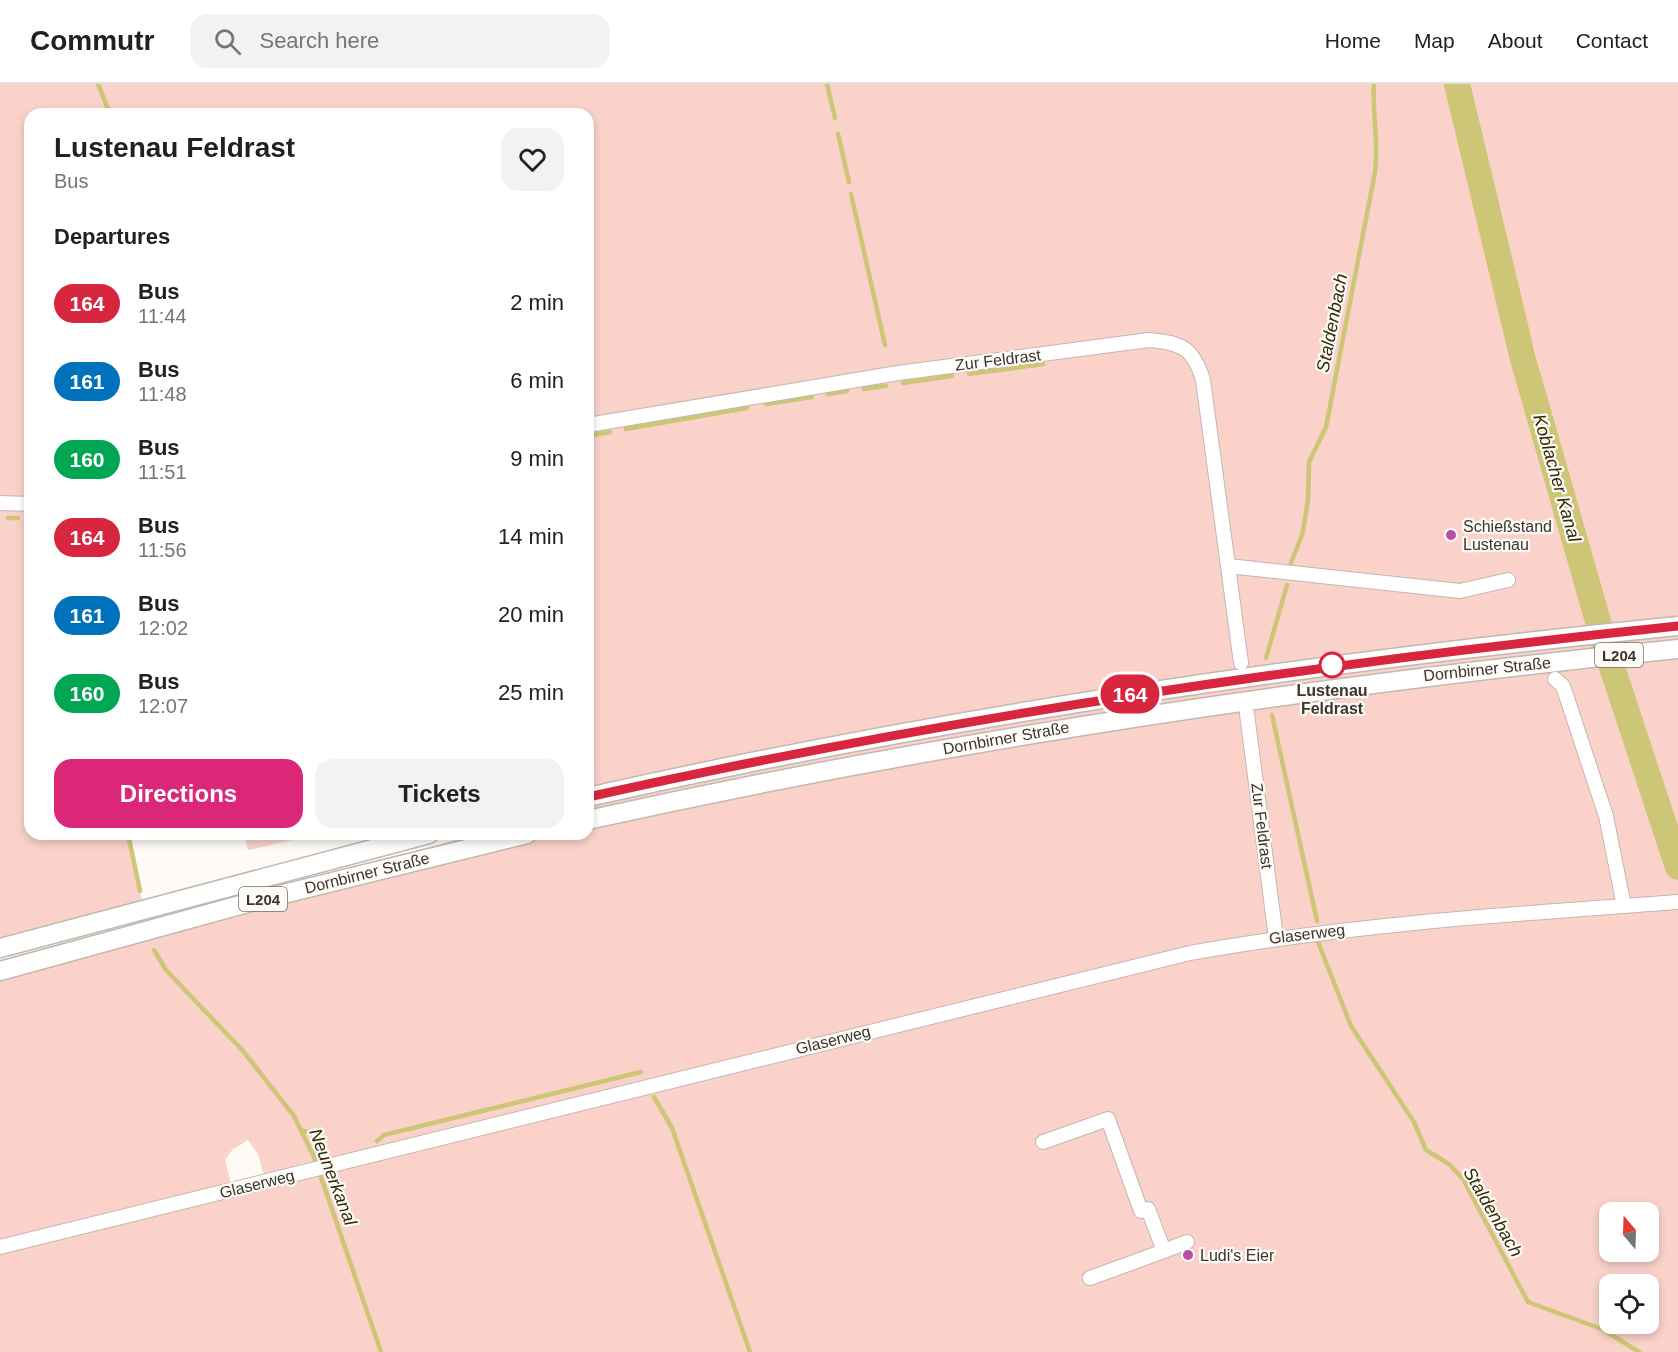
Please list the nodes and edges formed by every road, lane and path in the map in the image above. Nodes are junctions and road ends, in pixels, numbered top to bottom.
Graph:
1 (594, 423) edge
2 (0, 503) edge
3 (24, 504) edge
4 (1228, 566) junction
5 (1508, 580) dead end
6 (1678, 626) edge
7 (1672, 650) edge
8 (1241, 663) dead end
9 (1555, 679) dead end
10 (1247, 714) dead end
11 (594, 796) edge
12 (594, 819) edge
13 (406, 840) edge
14 (503, 840) edge
15 (1678, 902) edge
16 (1624, 906) junction
17 (1276, 938) junction
18 (0, 948) edge
19 (0, 971) edge
20 (1043, 1142) dead end
21 (1187, 1242) dead end
22 (0, 1247) edge
23 (1164, 1251) junction
24 (1090, 1278) dead end

1 - 4 street, Zur Feldrast
2 - 3 street
4 - 5 street
4 - 8 street, Zur Feldrast
6 - 11 main road, Dornbirner Straße / L204
7 - 12 main road, Dornbirner Straße / L204
9 - 16 street
10 - 17 street, Zur Feldrast
13 - 18 main road, Dornbirner Straße / L204
14 - 19 main road, Dornbirner Straße / L204
15 - 16 street, Glaserweg
16 - 17 street, Glaserweg
17 - 22 street, Glaserweg
20 - 23 street
21 - 23 street
23 - 24 street

